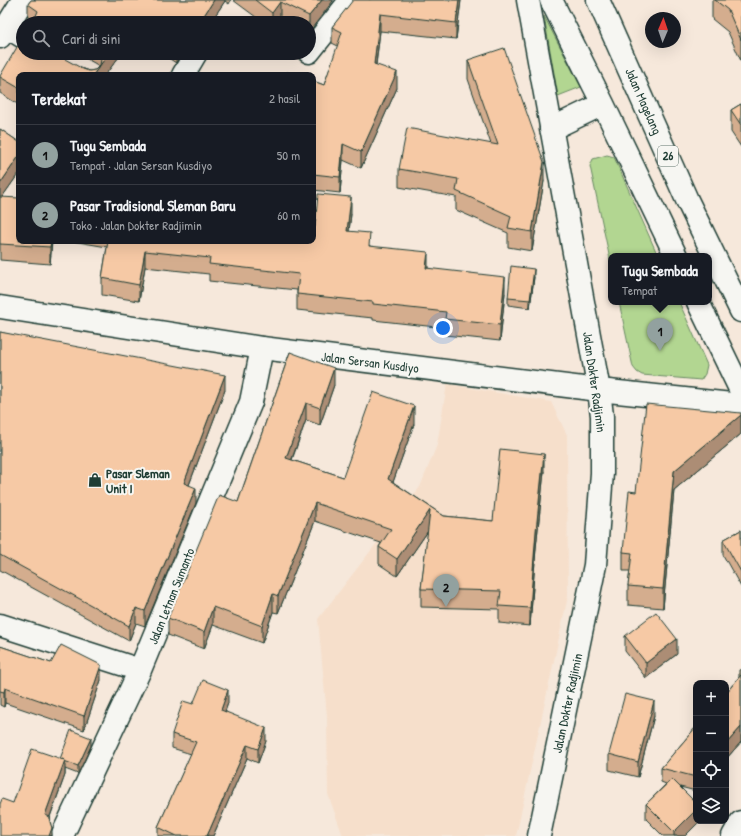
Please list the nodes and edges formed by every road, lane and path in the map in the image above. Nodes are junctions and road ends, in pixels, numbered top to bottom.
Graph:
1 (23, 0) edge
2 (358, 0) edge
3 (528, 0) edge
4 (551, 0) edge
5 (598, 0) edge
6 (17, 16) edge
7 (16, 18) edge
8 (10, 34) edge
9 (316, 43) edge
10 (192, 60) edge
11 (185, 72) edge
12 (603, 104) junction
13 (552, 129) junction
14 (675, 253) edge
15 (699, 305) edge
16 (0, 307) edge
17 (741, 311) edge
18 (262, 348) junction
19 (599, 390) junction
20 (741, 391) edge
21 (741, 405) edge
22 (0, 625) edge
23 (140, 670) junction
24 (741, 822) edge
25 (62, 836) edge
26 (539, 836) edge
27 (733, 836) edge

1 - 6 main road
2 - 9 main road
3 - 13 main road, Jalan Dokter Radjimin
4 - 12 main road
5 - 17 main road, Jalan Magelang / 26
7 - 8 main road
10 - 11 main road
12 - 13 main road
12 - 14 main road
13 - 19 main road, Jalan Dokter Radjimin
15 - 20 main road
16 - 18 main road, Jalan Sersan Kusdiyo
18 - 19 main road, Jalan Sersan Kusdiyo
18 - 23 main road, Jalan Letnan Sumanto
19 - 21 main road, Jalan Sersan Kusdiyo
19 - 26 main road, Jalan Dokter Radjimin
22 - 23 main road
23 - 25 main road, Jalan Letnan Sumanto
24 - 27 main road

